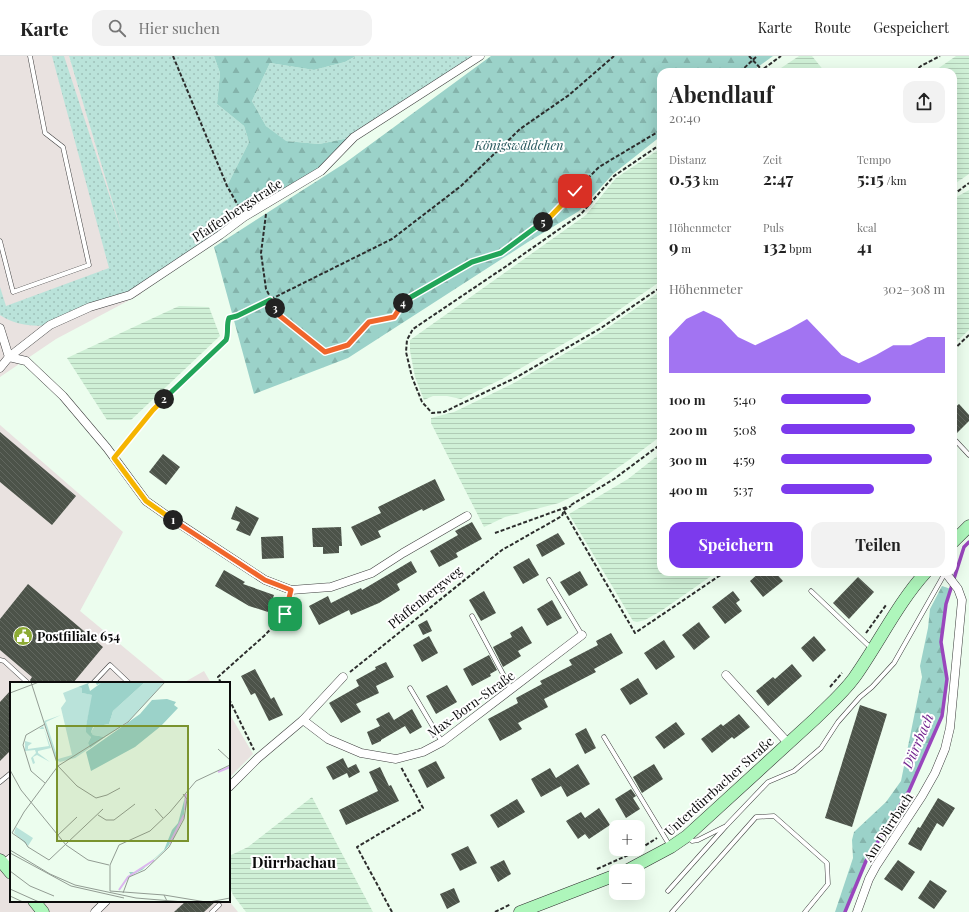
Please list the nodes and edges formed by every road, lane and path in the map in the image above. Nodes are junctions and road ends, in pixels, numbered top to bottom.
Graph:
1 (30, 56) edge
2 (173, 56) edge
3 (480, 56) edge
4 (614, 56) edge
5 (749, 56) edge
6 (757, 56) edge
7 (781, 56) edge
8 (940, 56) edge
9 (753, 60) junction
10 (744, 68) edge
11 (759, 68) edge
12 (765, 68) edge
13 (919, 68) edge
14 (657, 132) edge
15 (657, 147) edge
16 (969, 183) edge
17 (957, 192) edge
18 (268, 203) junction
19 (244, 217) junction
20 (0, 241) edge
21 (657, 290) edge
22 (270, 300) junction
23 (0, 328) edge
24 (969, 335) edge
25 (957, 346) edge
26 (9, 357) junction
27 (0, 368) edge
28 (957, 442) edge
29 (657, 447) edge
30 (969, 455) edge
31 (114, 458) junction
32 (571, 506) junction
33 (564, 510) junction
34 (467, 516) dead end
35 (969, 526) edge
36 (495, 533) dead end
37 (957, 538) edge
38 (719, 576) edge
39 (923, 576) edge
40 (943, 576) edge
41 (949, 576) edge
42 (550, 580) dead end
43 (291, 590) junction
44 (811, 591) dead end
45 (887, 603) dead end
46 (472, 616) dead end
47 (582, 635) joint
48 (862, 640) junction
49 (872, 650) junction
50 (0, 660) edge
51 (842, 673) dead end
52 (726, 674) dead end
53 (343, 676) joint
54 (27, 682) edge
55 (94, 682) edge
56 (128, 682) edge
57 (221, 682) edge
58 (410, 688) dead end
59 (511, 689) junction
60 (827, 690) dead end
61 (230, 701) edge
62 (302, 720) junction
63 (604, 736) dead end
64 (442, 742) junction
65 (788, 743) junction
66 (258, 758) junction
67 (396, 758) junction
68 (10, 774) edge
69 (730, 780) dead end
70 (0, 782) edge
71 (230, 786) edge
72 (726, 826) junction
73 (664, 833) junction
74 (687, 836) junction
75 (671, 847) junction
76 (639, 864) edge
77 (591, 872) dead end
78 (609, 877) edge
79 (668, 891) dead end
80 (35, 902) edge
81 (105, 902) edge
82 (219, 905) dead end
83 (518, 907) edge
84 (43, 912) edge
85 (95, 912) edge
86 (212, 912) edge
87 (392, 912) edge
88 (495, 912) edge
89 (672, 912) edge
90 (805, 912) edge
91 (857, 912) edge

1 - 20 lane
2 - 19 path
3 - 18 street, Pfaffenbergstraße
4 - 22 path
5 - 9 path
6 - 9 path
7 - 12 path
8 - 13 path
9 - 10 path
9 - 11 path
14 - 22 path
15 - 21 path
16 - 17 path
18 - 19 street, Pfaffenbergstraße
18 - 22 path
19 - 26 street, Pfaffenbergstraße
22 - 31 path
23 - 26 street
24 - 25 path
26 - 27 street, Pfaffenbergstraße
26 - 31 street
28 - 30 lane
29 - 32 path
31 - 43 street
32 - 33 path, Pfaffenbergweg
32 - 36 path
33 - 38 path
33 - 53 path, Pfaffenbergweg
34 - 43 street
35 - 37 street
39 - 49 street, Unterdürrbacher Straße
40 - 72 lane
41 - 91 street, Am Dürrbach
42 - 47 lane
43 - 57 path
44 - 48 lane
45 - 48 path
46 - 59 lane
47 - 59 street, Max-Born-Straße
48 - 49 lane
49 - 65 street, Unterdürrbacher Straße
50 - 54 lane
51 - 60 path
52 - 65 street, Unterdürrbacher Straße
53 - 62 street
55 - 56 lane
58 - 64 lane
59 - 64 street, Max-Born-Straße
61 - 66 path
62 - 66 street
62 - 67 street, Max-Born-Straße
63 - 73 lane
64 - 67 street, Max-Born-Straße
65 - 74 street, Unterdürrbacher Straße
66 - 71 street
67 - 87 path
68 - 70 lane
69 - 73 path
72 - 74 lane
72 - 79 lane
73 - 75 lane
73 - 77 path
74 - 75 street, Unterdürrbacher Straße
75 - 76 street, Unterdürrbacher Straße
78 - 83 street
80 - 84 street
81 - 85 street
82 - 86 lane
83 - 88 path
89 - 90 lane

